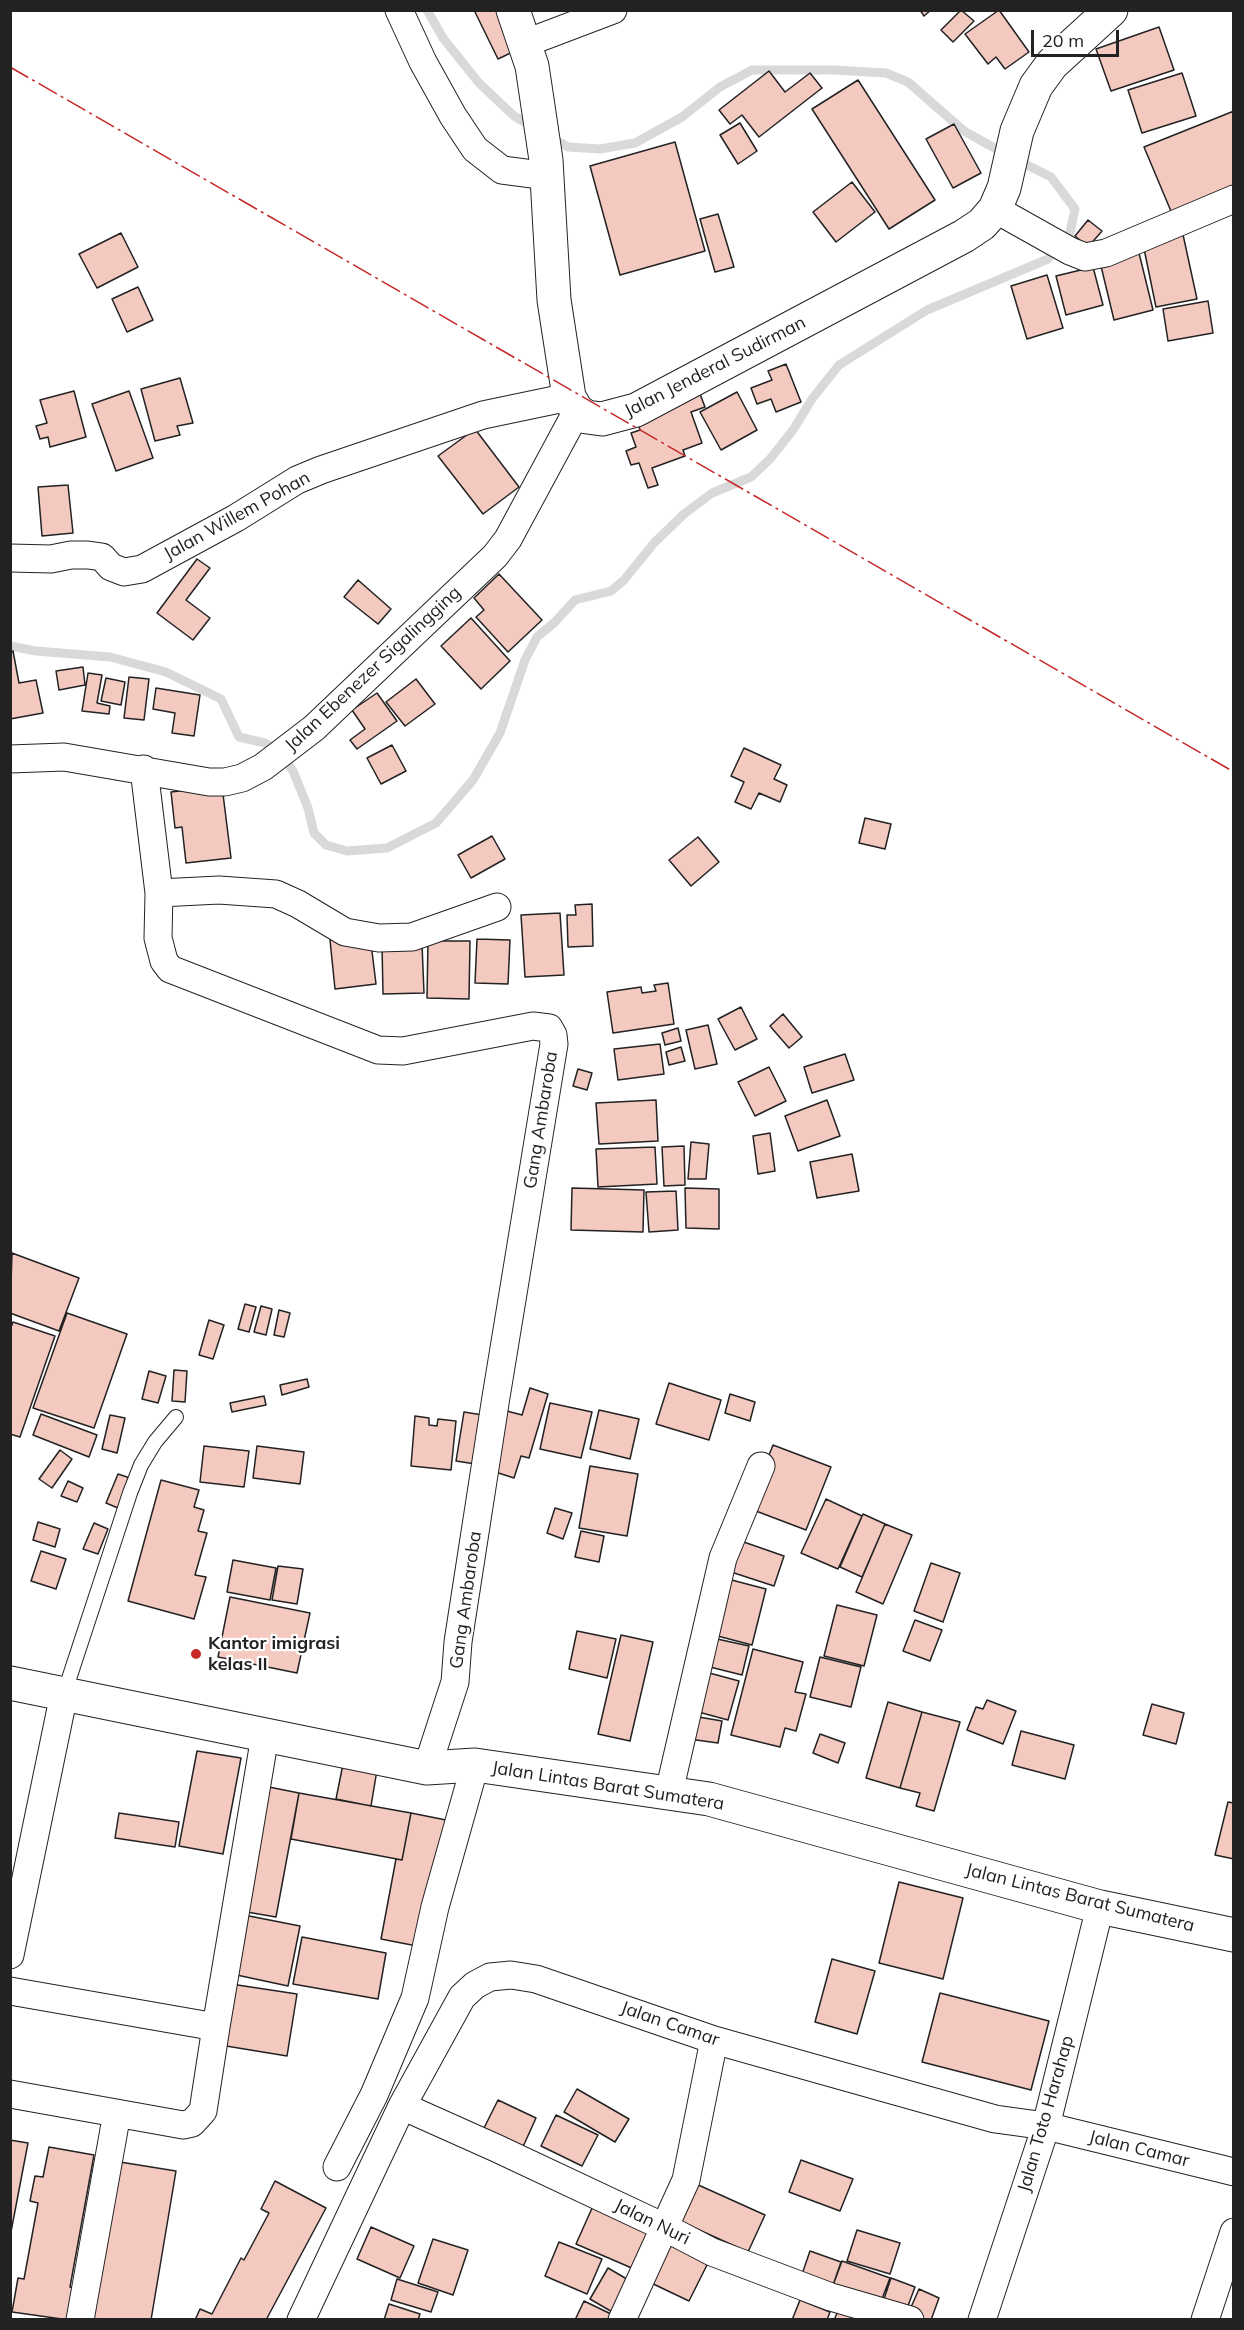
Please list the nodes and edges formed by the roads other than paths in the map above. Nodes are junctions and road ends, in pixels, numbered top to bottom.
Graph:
1 (399, 10) edge
2 (513, 10) edge
3 (613, 10) edge
4 (1111, 10) edge
5 (529, 54) junction
6 (547, 168) junction
7 (999, 198) junction
8 (1233, 199) edge
9 (573, 404) junction
10 (10, 558) edge
11 (10, 759) edge
12 (144, 769) junction
13 (159, 893) junction
14 (497, 907) dead end
15 (176, 1417) dead end
16 (761, 1466) dead end
17 (10, 1683) edge
18 (64, 1694) junction
19 (265, 1736) junction
20 (475, 1765) junction
21 (427, 1768) junction
22 (669, 1792) junction
23 (1100, 1907) junction
24 (1233, 1935) edge
25 (10, 1955) edge
26 (10, 1990) edge
27 (216, 2027) junction
28 (714, 2040) junction
29 (10, 2094) edge
30 (402, 2106) junction
31 (117, 2113) junction
32 (1046, 2126) junction
33 (337, 2167) dead end
34 (1233, 2172) edge
35 (664, 2227) junction
36 (1233, 2232) edge
37 (80, 2319) edge
38 (301, 2319) edge
39 (622, 2319) edge
40 (910, 2319) edge
41 (982, 2319) edge
42 (1205, 2319) edge

1 - 6 street
2 - 5 main road
3 - 5 street
4 - 7 main road
5 - 6 main road
6 - 9 main road
7 - 8 street
7 - 9 main road, Jalan Jenderal Sudirman
9 - 10 street, Jalan Willem Pohan
9 - 12 street, Jalan Ebenezer Sigalingging
11 - 12 street, Jalan Ebenezer Sigalingging
12 - 13 street, Gang Ambaroba
13 - 14 street
13 - 21 street, Gang Ambaroba
15 - 18 lane
16 - 22 street
17 - 18 main road, Jalan Lintas Barat Sumatera
18 - 19 main road, Jalan Lintas Barat Sumatera
18 - 25 street
19 - 21 main road, Jalan Lintas Barat Sumatera
19 - 27 street
20 - 21 main road, Jalan Lintas Barat Sumatera
20 - 22 main road, Jalan Lintas Barat Sumatera
20 - 33 street
22 - 23 main road, Jalan Lintas Barat Sumatera
23 - 24 main road, Jalan Lintas Barat Sumatera
23 - 32 street, Jalan Toto Harahap
26 - 27 street
27 - 31 street
28 - 30 street, Jalan Camar
28 - 32 street, Jalan Camar
28 - 35 street
29 - 31 street
30 - 35 street, Jalan Nuri
30 - 38 street, Jalan Camar
31 - 37 street
32 - 34 street, Jalan Camar
32 - 41 street, Jalan Toto Harahap
35 - 39 street
35 - 40 street, Jalan Nuri
36 - 42 street

